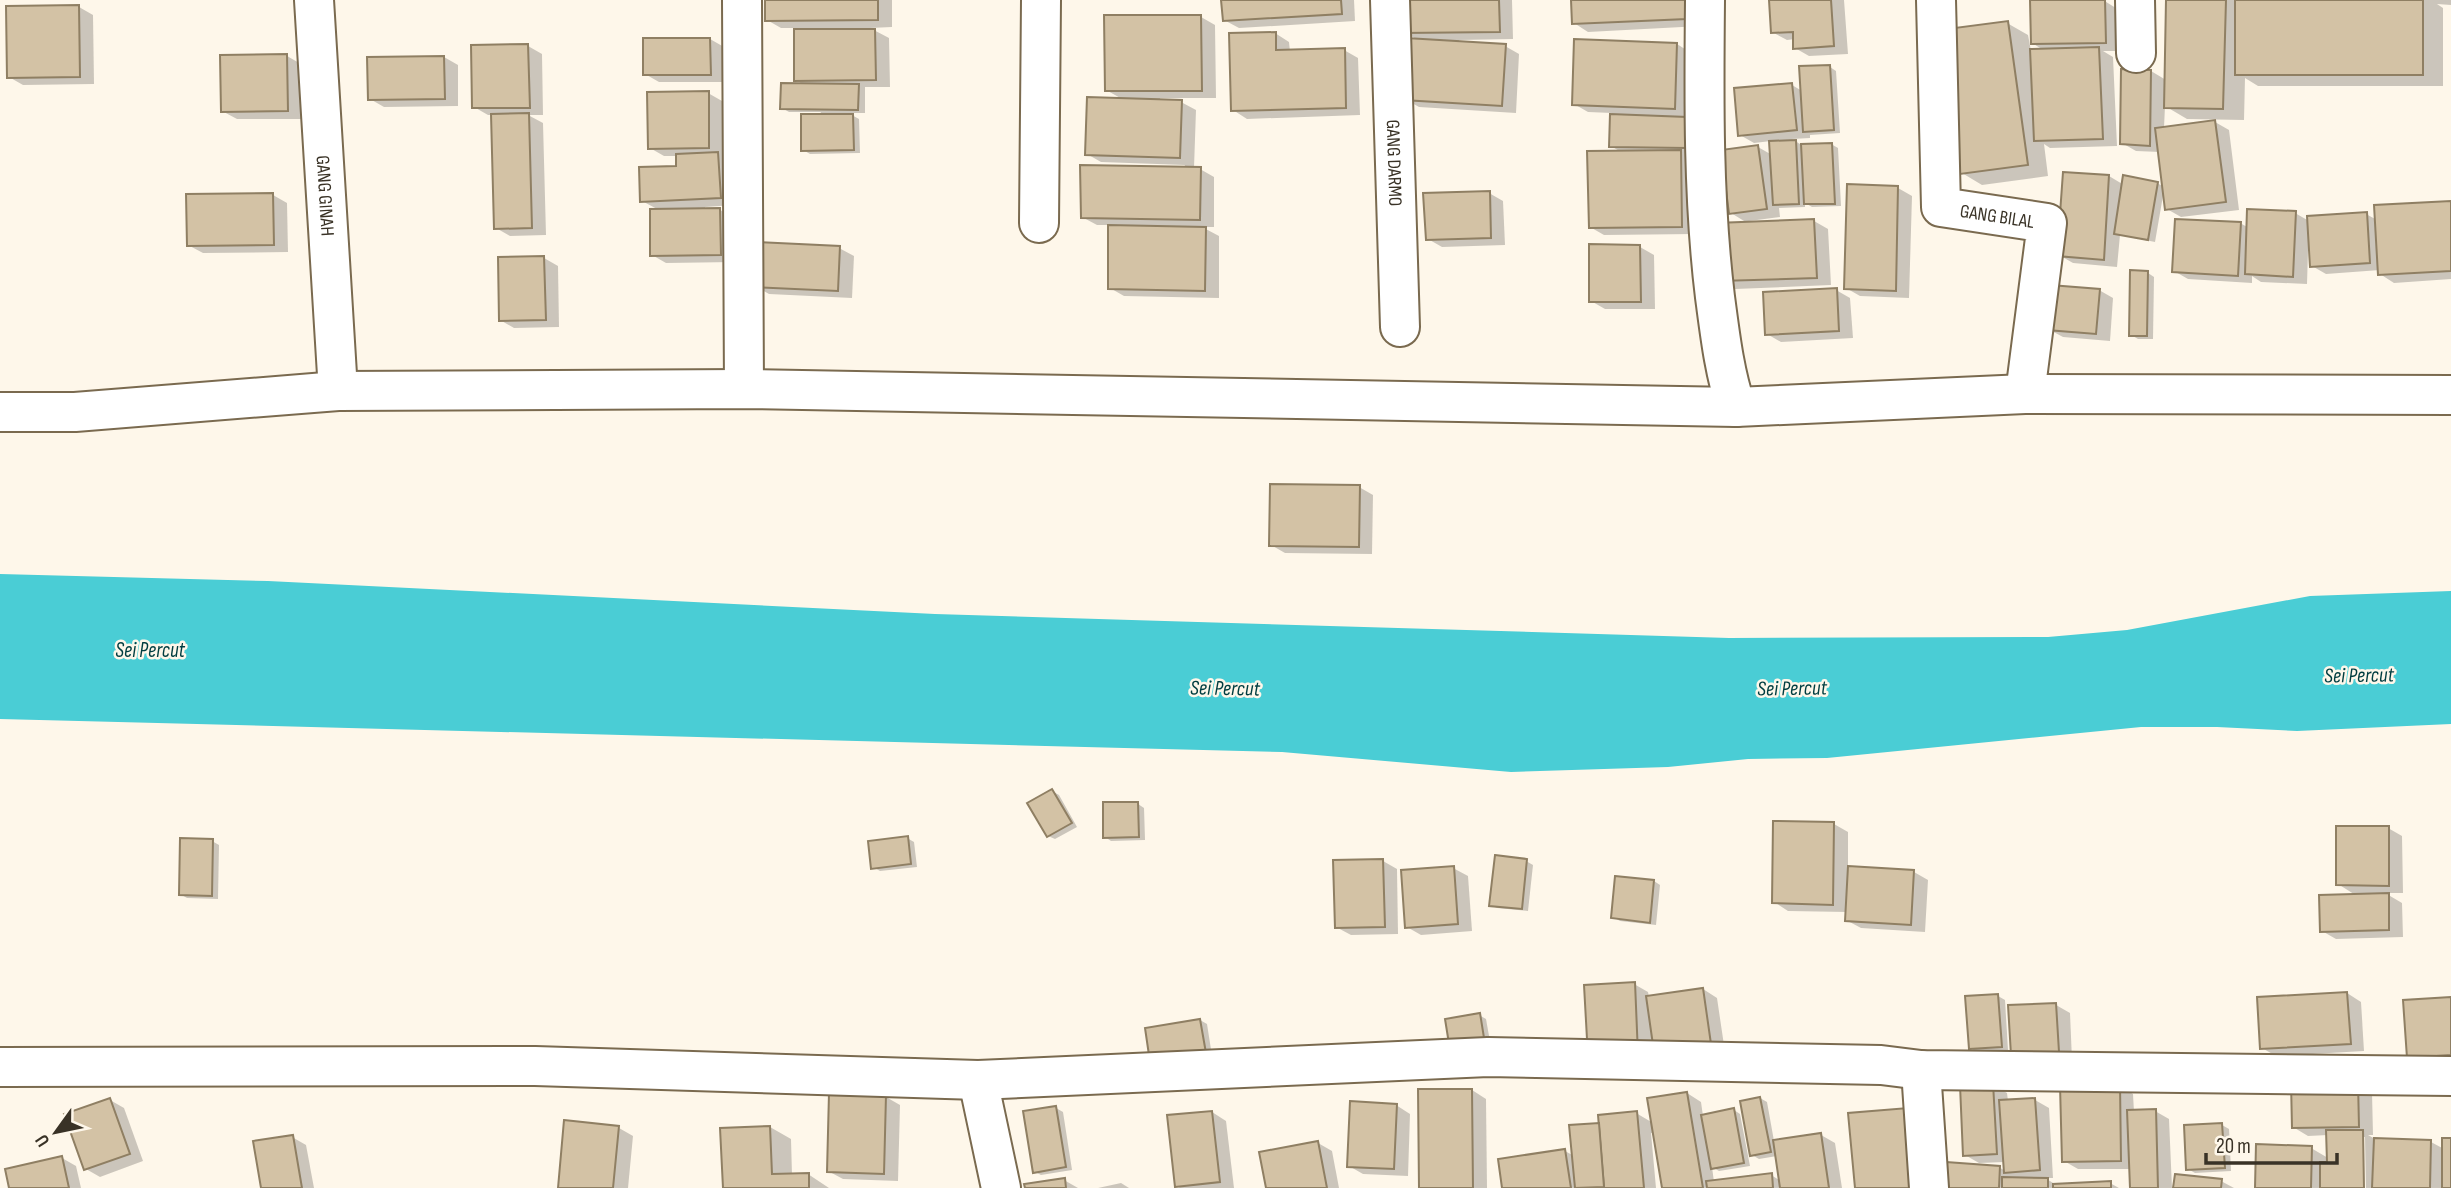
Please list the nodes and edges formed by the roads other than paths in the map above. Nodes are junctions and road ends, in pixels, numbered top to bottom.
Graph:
1 (314, 0) edge
2 (742, 0) edge
3 (1041, 0) edge
4 (1390, 0) edge
5 (1705, 0) edge
6 (1936, 0) edge
7 (2135, 0) edge
8 (2136, 53) dead end
9 (1039, 223) dead end
10 (1400, 327) dead end
11 (744, 389) junction
12 (338, 391) junction
13 (2025, 394) junction
14 (2451, 395) edge
15 (1736, 407) junction
16 (0, 412) edge
17 (0, 1067) edge
18 (1921, 1070) junction
19 (2451, 1076) edge
20 (978, 1080) junction
21 (1002, 1188) edge
22 (1929, 1188) edge

1 - 12 street, GANG GINAH
2 - 11 street
3 - 9 street
4 - 10 street, GANG DARMO
5 - 15 street
6 - 13 street, GANG BILAL
7 - 8 street
11 - 12 street
11 - 15 street
12 - 16 street
13 - 14 street
13 - 15 street
17 - 20 street
18 - 19 street
18 - 20 street
18 - 22 street
20 - 21 street

